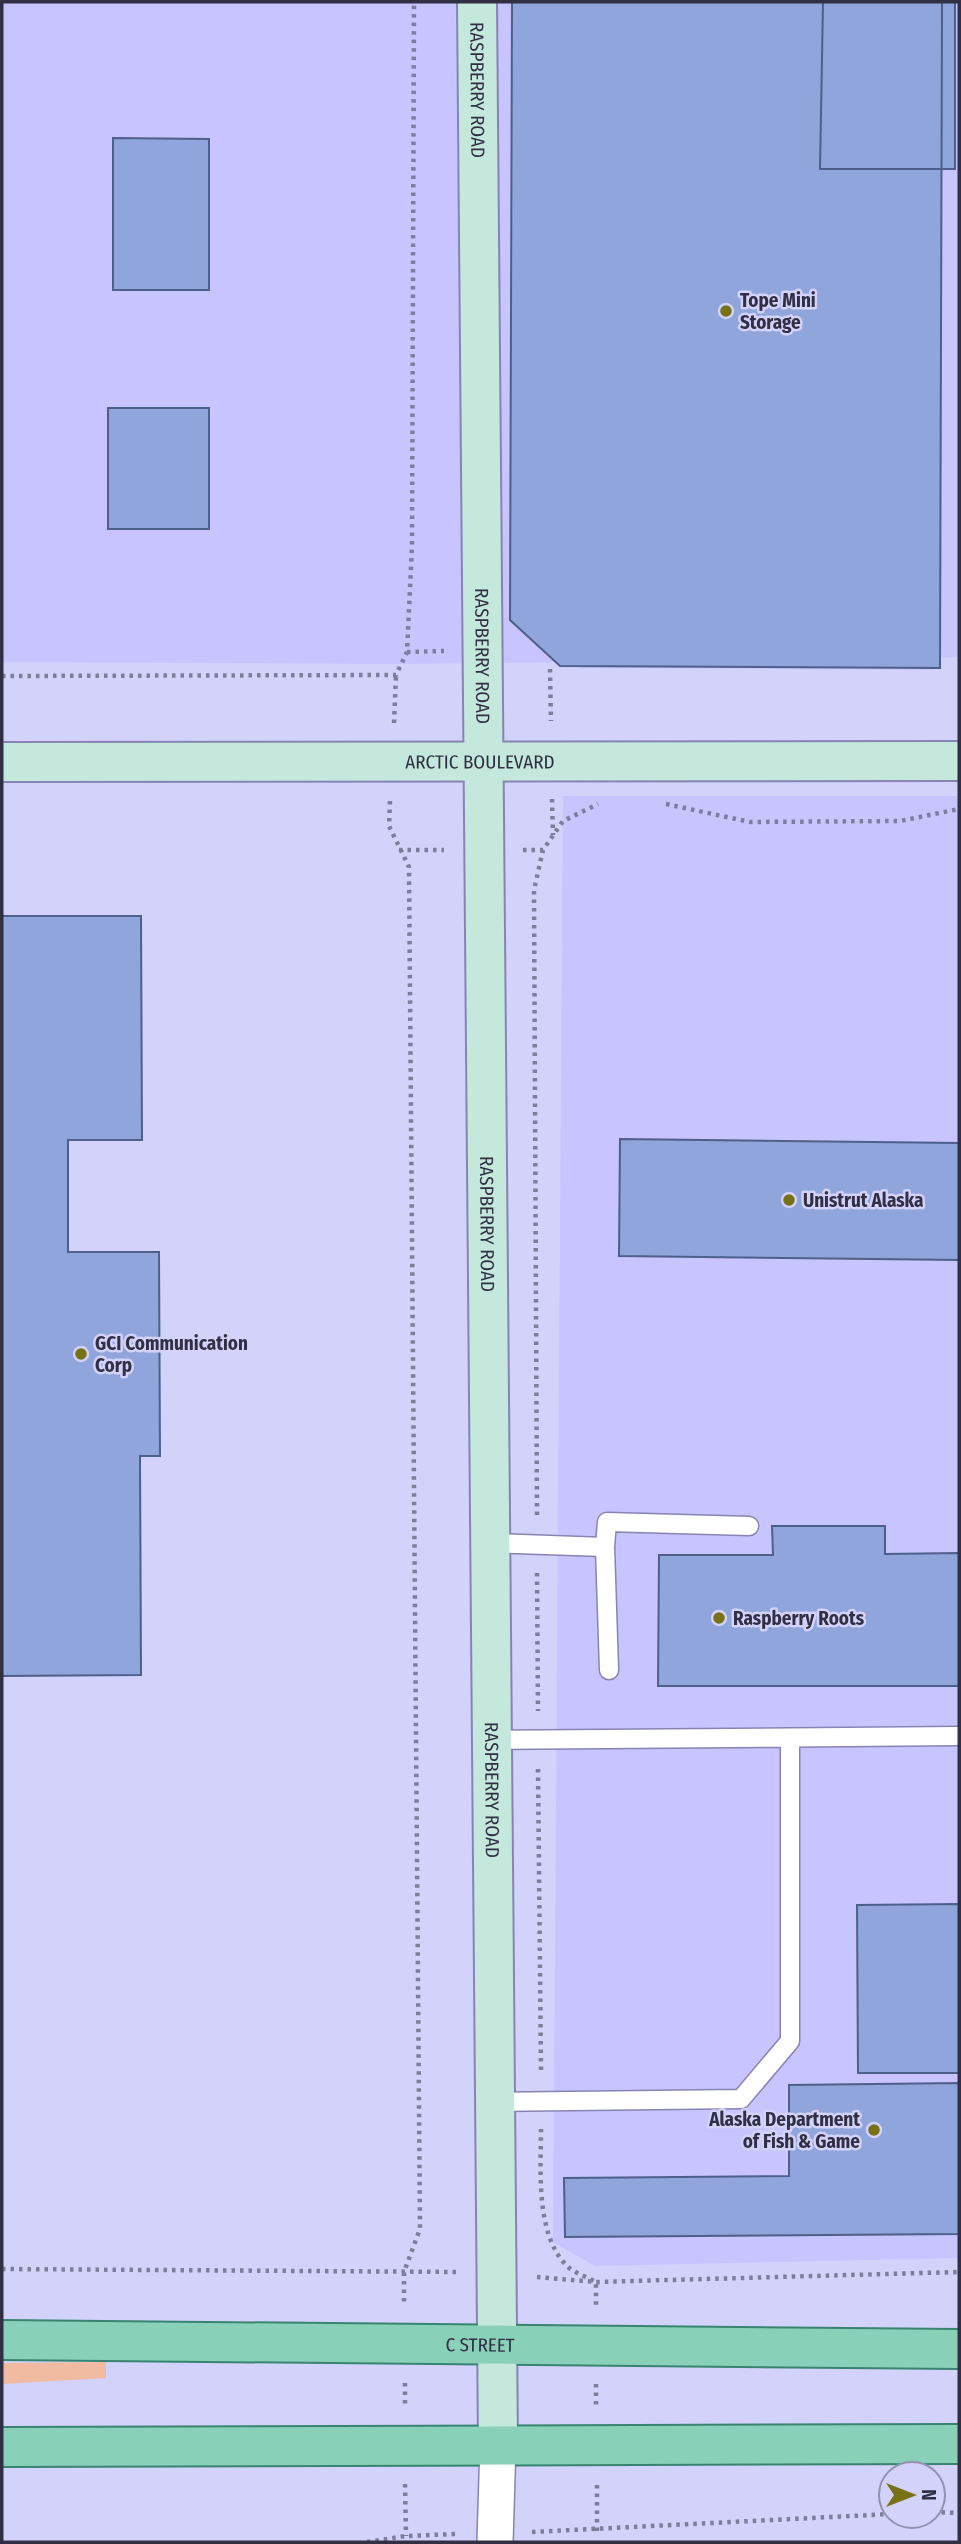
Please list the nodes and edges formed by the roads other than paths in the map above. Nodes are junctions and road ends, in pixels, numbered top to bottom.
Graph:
1 (477, 2) edge
2 (483, 761) junction
3 (959, 761) edge
4 (2, 762) edge
5 (749, 1526) dead end
6 (490, 1543) junction
7 (605, 1547) junction
8 (608, 1670) dead end
9 (959, 1736) edge
10 (790, 1738) junction
11 (491, 1740) junction
12 (496, 2102) junction
13 (2, 2340) edge
14 (496, 2345) junction
15 (959, 2350) edge
16 (498, 2444) junction
17 (959, 2444) edge
18 (2, 2447) edge
19 (495, 2538) edge

1 - 2 main road, RASPBERRY ROAD
2 - 3 main road, ARCTIC BOULEVARD
2 - 4 main road, ARCTIC BOULEVARD
2 - 6 main road, RASPBERRY ROAD
5 - 7 lane
6 - 7 lane
6 - 11 main road, RASPBERRY ROAD
7 - 8 lane
9 - 10 lane
10 - 11 lane
10 - 12 lane
11 - 12 main road, RASPBERRY ROAD
12 - 14 main road, RASPBERRY ROAD
13 - 14 main road, C STREET
14 - 15 main road, C STREET
14 - 16 main road, RASPBERRY ROAD
16 - 17 main road
16 - 18 main road
16 - 19 street

